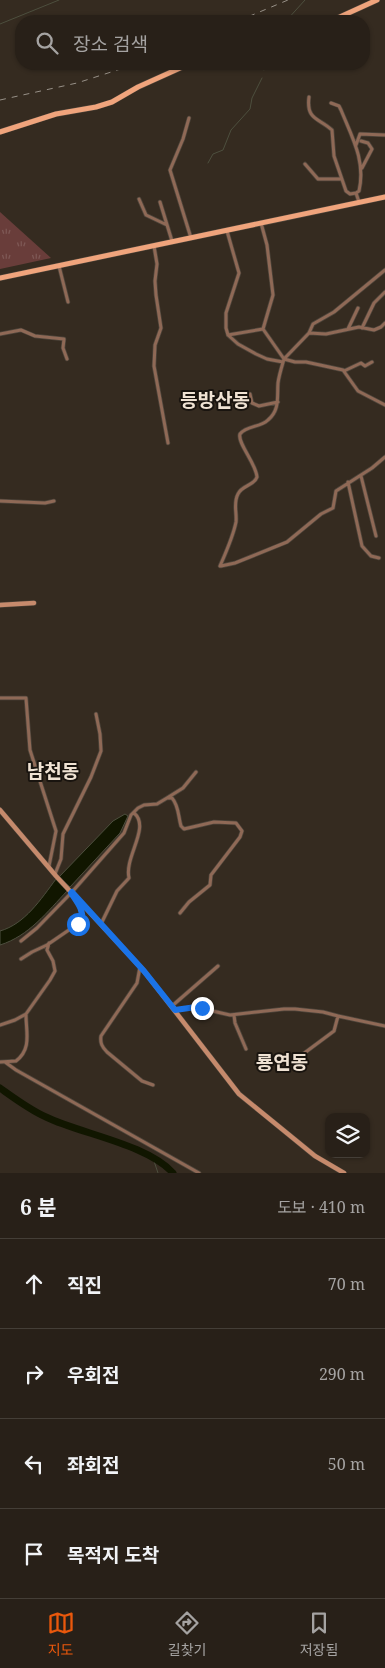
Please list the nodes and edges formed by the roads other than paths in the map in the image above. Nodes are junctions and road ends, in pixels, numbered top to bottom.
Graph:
1 (377, 0) edge
2 (345, 15) edge
3 (176, 70) edge
4 (309, 97) dead end
5 (331, 103) dead end
6 (189, 118) dead end
7 (0, 132) edge
8 (385, 135) edge
9 (361, 141) dead end
10 (356, 145) junction
11 (305, 164) dead end
12 (361, 169) junction
13 (342, 179) junction
14 (356, 193) junction
15 (385, 197) edge
16 (140, 199) dead end
17 (160, 202) dead end
18 (359, 203) junction
19 (261, 223) junction
20 (167, 225) junction
21 (227, 231) junction
22 (191, 238) junction
23 (172, 242) junction
24 (154, 246) junction
25 (59, 266) junction
26 (385, 270) edge
27 (0, 278) edge
28 (385, 292) edge
29 (68, 302) dead end
30 (358, 308) dead end
31 (385, 323) edge
32 (362, 328) junction
33 (263, 329) junction
34 (348, 329) junction
35 (309, 333) junction
36 (0, 334) edge
37 (228, 334) junction
38 (67, 360) dead end
39 (284, 361) junction
40 (372, 362) dead end
41 (344, 371) junction
42 (250, 394) dead end
43 (278, 402) junction
44 (385, 405) edge
45 (168, 443) dead end
46 (385, 457) edge
47 (361, 476) junction
48 (348, 482) junction
49 (0, 501) edge
50 (54, 501) dead end
51 (376, 536) dead end
52 (379, 558) dead end
53 (34, 603) dead end
54 (0, 605) edge
55 (0, 698) edge
56 (96, 714) dead end
57 (196, 772) dead end
58 (166, 798) junction
59 (0, 810) edge
60 (134, 812) junction
61 (56, 831) junction
62 (63, 834) junction
63 (48, 868) junction
64 (55, 876) junction
65 (71, 892) junction
66 (180, 913) dead end
67 (101, 924) junction
68 (21, 941) dead end
69 (49, 943) junction
70 (21, 959) dead end
71 (140, 966) junction
72 (218, 966) dead end
73 (174, 1008) junction
74 (26, 1014) junction
75 (234, 1015) junction
76 (338, 1016) junction
77 (0, 1025) edge
78 (385, 1026) edge
79 (246, 1049) dead end
80 (296, 1060) dead end
81 (0, 1062) edge
82 (5, 1062) junction
83 (153, 1085) dead end
84 (199, 1173) edge
85 (344, 1173) edge

1 - 2 main road
3 - 7 main road
4 - 13 street
5 - 10 street
6 - 22 street
8 - 10 street
9 - 12 street
10 - 12 street
11 - 13 street
12 - 14 street
13 - 14 street
14 - 18 street
15 - 18 main road
16 - 20 street
17 - 20 street
18 - 19 main road
19 - 21 main road
19 - 33 street
20 - 23 street
21 - 22 main road
21 - 37 street
22 - 23 main road
23 - 24 main road
24 - 25 main road
24 - 45 street
25 - 27 main road
25 - 29 street
26 - 35 street
28 - 32 street
30 - 34 street
31 - 32 street
32 - 34 street
33 - 37 street
33 - 39 street
34 - 35 street
35 - 39 street
36 - 38 street
37 - 39 street
39 - 41 street
39 - 43 street
40 - 41 street
41 - 44 street
42 - 43 street
43 - 48 street
46 - 47 street
47 - 48 street
47 - 51 street
48 - 52 street
49 - 50 street
53 - 54 main road
55 - 61 street
56 - 62 street
57 - 58 street
58 - 60 street
58 - 66 street
59 - 63 main road
60 - 65 street
60 - 67 street
61 - 62 street
61 - 63 street
62 - 64 street
63 - 64 main road
64 - 65 main road
65 - 67 main road
65 - 68 street
65 - 69 street
67 - 71 main road
69 - 70 street
69 - 74 street
71 - 73 main road
71 - 83 street
72 - 73 street
73 - 75 street
73 - 85 main road
74 - 77 street
74 - 82 street
75 - 76 street
75 - 79 street
76 - 78 street
76 - 80 street
81 - 82 street
82 - 84 street

